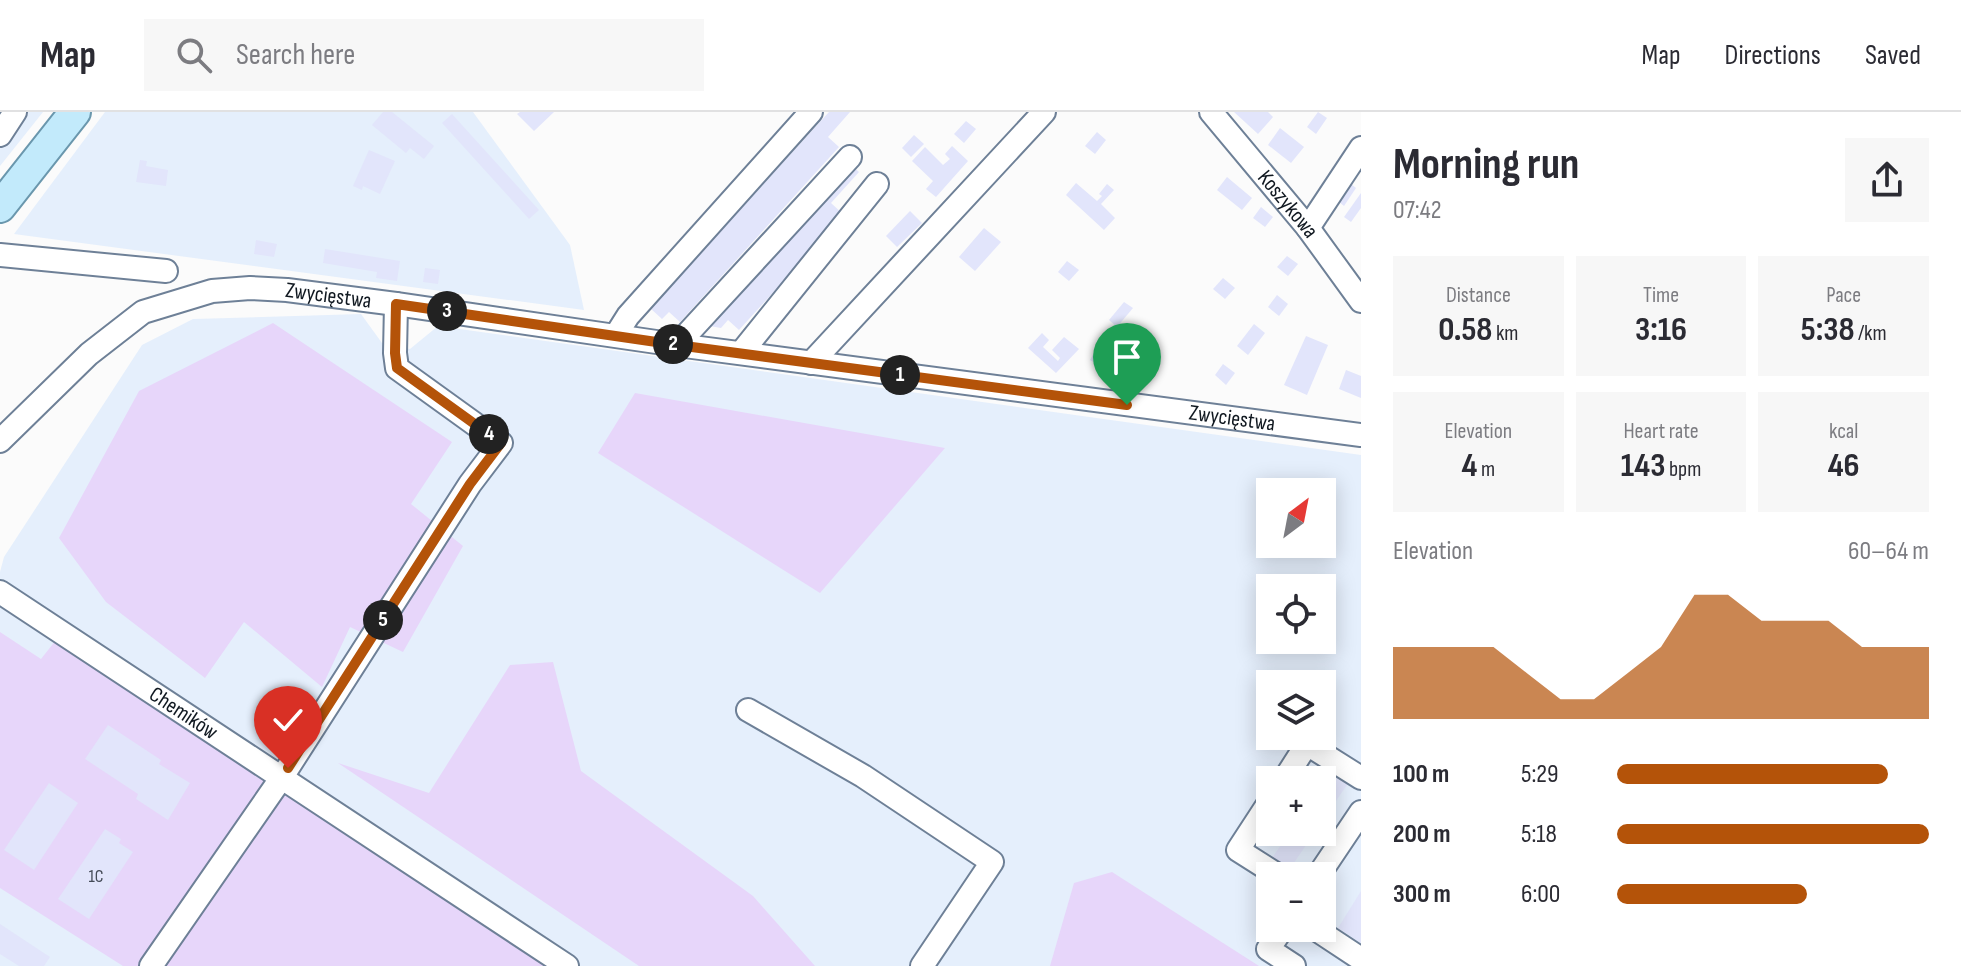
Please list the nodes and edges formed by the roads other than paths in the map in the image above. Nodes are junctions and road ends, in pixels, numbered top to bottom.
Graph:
1 (15, 112) edge
2 (75, 112) edge
3 (811, 112) edge
4 (1044, 112) edge
5 (1220, 116) edge
6 (0, 135) edge
7 (1361, 148) edge
8 (850, 157) dead end
9 (877, 184) dead end
10 (0, 207) edge
11 (1308, 228) junction
12 (0, 255) edge
13 (166, 271) dead end
14 (1361, 301) edge
15 (396, 304) junction
16 (616, 335) junction
17 (677, 345) junction
18 (741, 353) junction
19 (811, 363) junction
20 (1361, 435) edge
21 (3, 440) edge
22 (0, 592) edge
23 (748, 710) dead end
24 (1293, 766) edge
25 (282, 777) junction
26 (1361, 778) edge
27 (1361, 812) edge
28 (1256, 822) edge
29 (1257, 862) edge
30 (1327, 862) edge
31 (1273, 942) edge
32 (1335, 942) edge
33 (1361, 959) edge
34 (151, 966) edge
35 (567, 966) edge
36 (922, 966) edge
37 (1294, 966) edge

1 - 6 street
2 - 10 main road
3 - 16 street
4 - 19 street
5 - 11 street, Koszykowa
7 - 11 street
8 - 17 street
9 - 18 street
11 - 14 street, Koszykowa
12 - 13 street
15 - 16 street, Zwycięstwa
15 - 21 street, Zwycięstwa
15 - 25 street
16 - 17 street, Zwycięstwa
17 - 18 street, Zwycięstwa
18 - 19 street, Zwycięstwa
19 - 20 street, Zwycięstwa
22 - 25 street, Chemików
23 - 36 street
24 - 26 street
25 - 34 street
25 - 35 street, Chemików
27 - 30 street
28 - 29 street
31 - 37 street
32 - 33 street

